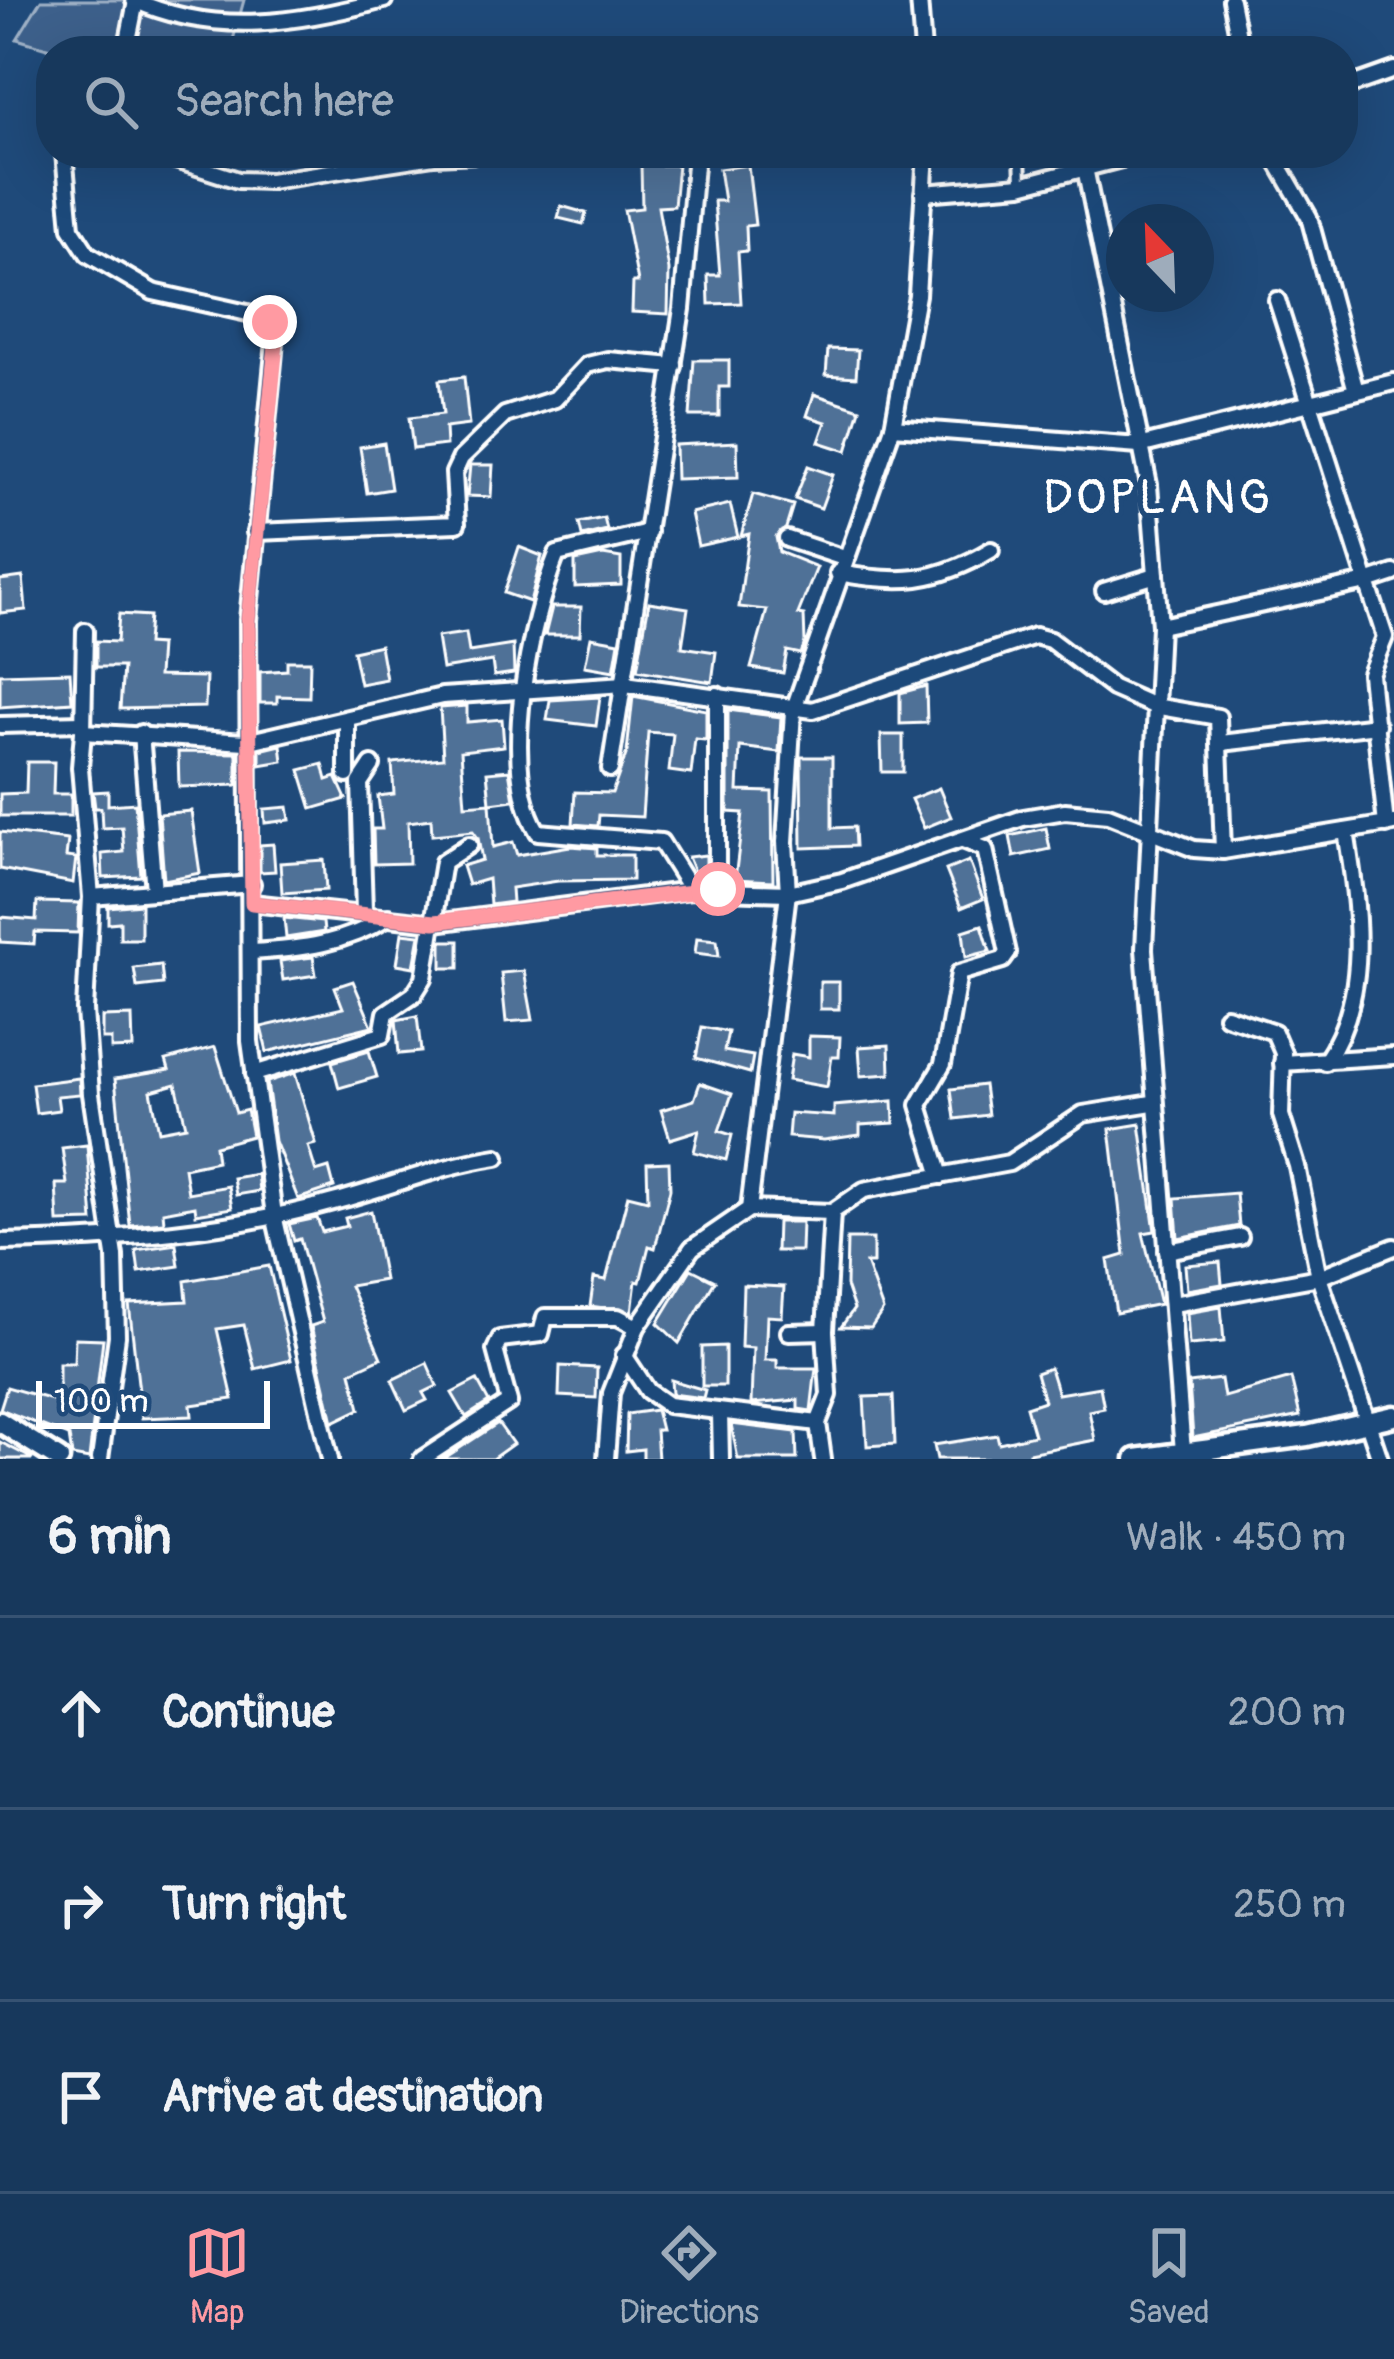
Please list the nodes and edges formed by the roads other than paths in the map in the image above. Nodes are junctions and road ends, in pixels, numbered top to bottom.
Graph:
1 (384, 0) edge
2 (919, 0) edge
3 (1231, 0) edge
4 (135, 1) edge
5 (129, 36) edge
6 (921, 36) edge
7 (1238, 36) edge
8 (1394, 70) edge
9 (1358, 83) edge
10 (65, 168) edge
11 (201, 168) edge
12 (355, 168) edge
13 (698, 168) edge
14 (925, 168) edge
15 (1021, 168) edge
16 (1084, 168) edge
17 (1095, 168) edge
18 (1281, 168) edge
19 (1085, 171) junction
20 (1022, 185) junction
21 (923, 193) junction
22 (1276, 300) dead end
23 (674, 366) junction
24 (1394, 382) edge
25 (1356, 392) junction
26 (1312, 403) junction
27 (893, 427) junction
28 (1139, 446) junction
29 (255, 532) junction
30 (648, 532) junction
31 (787, 539) dead end
32 (991, 550) dead end
33 (841, 566) junction
34 (1394, 573) edge
35 (1156, 574) junction
36 (1367, 582) junction
37 (1104, 591) dead end
38 (1160, 626) junction
39 (85, 631) dead end
40 (620, 684) junction
41 (524, 688) junction
42 (717, 695) junction
43 (1154, 706) junction
44 (793, 711) junction
45 (347, 718) junction
46 (1377, 724) junction
47 (0, 725) edge
48 (82, 727) junction
49 (141, 734) junction
50 (246, 742) junction
51 (1221, 742) junction
52 (610, 769) dead end
53 (1390, 824) edge
54 (1148, 831) junction
55 (1346, 831) junction
56 (963, 840) junction
57 (469, 845) dead end
58 (1223, 851) junction
59 (252, 884) junction
60 (718, 889) junction
61 (691, 890) junction
62 (154, 891) junction
63 (788, 893) junction
64 (91, 897) junction
65 (252, 903) junction
66 (364, 911) junction
67 (388, 916) junction
68 (435, 922) junction
69 (251, 952) junction
70 (1226, 1016) dead end
71 (1394, 1056) edge
72 (1325, 1062) junction
73 (1282, 1063) junction
74 (254, 1074) junction
75 (1152, 1103) junction
76 (496, 1157) dead end
77 (941, 1176) junction
78 (749, 1209) junction
79 (832, 1212) junction
80 (274, 1215) junction
81 (1240, 1237) dead end
82 (113, 1240) junction
83 (0, 1242) edge
84 (1394, 1247) edge
85 (1167, 1251) junction
86 (1319, 1277) junction
87 (1173, 1304) junction
88 (637, 1328) junction
89 (825, 1331) junction
90 (789, 1332) dead end
91 (624, 1355) junction
92 (720, 1413) junction
93 (1394, 1416) edge
94 (0, 1422) edge
95 (1371, 1422) junction
96 (818, 1424) junction
97 (1183, 1452) junction
98 (59, 1459) edge
99 (100, 1459) edge
100 (330, 1459) edge
101 (422, 1459) edge
102 (606, 1459) edge
103 (721, 1459) edge
104 (823, 1459) edge
105 (1136, 1459) edge
106 (1380, 1459) edge

1 - 4 street
2 - 6 street
3 - 7 street
4 - 5 street
8 - 9 street
10 - 29 street
11 - 12 street
13 - 23 street
14 - 21 street
15 - 20 lane
16 - 19 street
17 - 19 street
18 - 25 street
19 - 20 street
19 - 28 street
20 - 21 street
21 - 27 street
22 - 26 street
23 - 29 street
23 - 30 street
24 - 25 street
25 - 26 street
26 - 28 street
26 - 36 street
27 - 28 street
27 - 33 street
28 - 35 street
29 - 50 street
30 - 40 street
30 - 41 street
31 - 33 street
32 - 33 street
33 - 44 street
34 - 36 street
35 - 37 street
35 - 38 street
36 - 38 street
36 - 46 street
38 - 43 street
39 - 48 street
40 - 41 street
40 - 42 street
40 - 52 street
41 - 45 street
41 - 61 street
42 - 44 street
42 - 60 street
43 - 44 street
43 - 51 street
43 - 54 street
44 - 63 street
45 - 50 street
45 - 66 street
46 - 51 street
46 - 53 street
47 - 48 street
48 - 49 street
48 - 64 street
49 - 50 street
49 - 62 street
50 - 59 street
51 - 58 street
53 - 55 street
54 - 56 street
54 - 58 street
54 - 75 street
55 - 58 street
55 - 72 street
56 - 63 street
56 - 77 street
57 - 68 street
59 - 62 street
59 - 65 street
60 - 61 street
60 - 63 street
61 - 68 street
62 - 64 street
63 - 78 street
64 - 82 street
65 - 66 street
65 - 69 street
66 - 67 street
67 - 68 street
67 - 69 street
68 - 74 street
69 - 74 street
70 - 73 street
71 - 72 street
72 - 73 street
73 - 86 street
74 - 80 street
75 - 77 street
75 - 85 street
76 - 80 street
77 - 79 street
78 - 79 street
78 - 88 street
79 - 89 street
80 - 82 street
80 - 100 street
81 - 85 street
82 - 83 street
82 - 99 street
84 - 86 street
85 - 87 street
86 - 87 street
86 - 95 street
87 - 97 street
88 - 91 street
88 - 101 street
89 - 90 street
89 - 96 street
91 - 92 street
91 - 102 street
92 - 96 street
92 - 103 street
93 - 95 street
94 - 98 street
95 - 97 street
95 - 106 street
96 - 104 street
97 - 105 street

